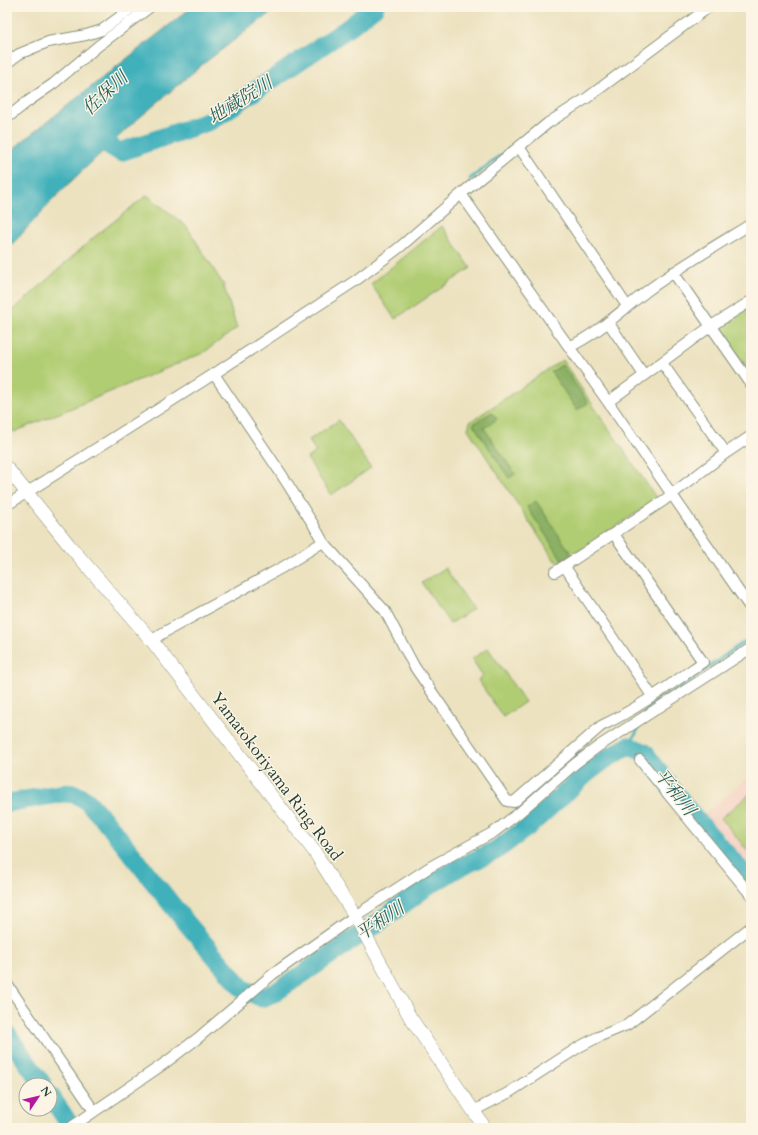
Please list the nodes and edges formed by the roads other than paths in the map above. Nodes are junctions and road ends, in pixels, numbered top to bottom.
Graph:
1 (133, 7) edge
2 (150, 7) edge
3 (709, 7) edge
4 (7, 63) edge
5 (7, 118) edge
6 (518, 147) junction
7 (461, 194) junction
8 (751, 224) edge
9 (673, 272) junction
10 (751, 301) edge
11 (627, 306) junction
12 (608, 322) junction
13 (711, 326) junction
14 (569, 347) junction
15 (662, 363) junction
16 (214, 374) junction
17 (644, 375) junction
18 (751, 384) edge
19 (608, 402) junction
20 (751, 436) edge
21 (726, 453) junction
22 (7, 468) edge
23 (27, 492) junction
24 (672, 495) junction
25 (7, 505) edge
26 (614, 534) junction
27 (324, 542) junction
28 (565, 566) junction
29 (556, 572) dead end
30 (751, 609) edge
31 (152, 641) junction
32 (751, 648) edge
33 (652, 696) junction
34 (640, 760) dead end
35 (751, 895) edge
36 (355, 916) junction
37 (751, 927) edge
38 (7, 984) edge
39 (474, 1111) junction
40 (92, 1113) junction
41 (70, 1128) edge
42 (485, 1128) edge

1 - 4 street
2 - 5 street
3 - 6 street
6 - 7 street
6 - 11 street
7 - 14 street
7 - 16 street
8 - 9 street
9 - 11 street
9 - 13 street
10 - 13 street
11 - 12 street
12 - 14 street
12 - 17 street
13 - 15 street
13 - 18 street
14 - 19 street
15 - 17 street
15 - 21 street
16 - 23 street
16 - 27 street
17 - 19 street
19 - 24 street
20 - 21 street
21 - 24 street
22 - 23 main road, Yamatokoriyama Ring Road
23 - 25 street
23 - 31 main road, Yamatokoriyama Ring Road
24 - 26 street
24 - 30 street
26 - 28 street
26 - 33 street
27 - 31 street
27 - 33 street
28 - 29 street
28 - 33 street
31 - 36 main road, Yamatokoriyama Ring Road
32 - 36 street
34 - 35 street
36 - 39 main road, Yamatokoriyama Ring Road
36 - 40 street
37 - 39 street
38 - 40 street
39 - 42 main road, Yamatokoriyama Ring Road
40 - 41 street

